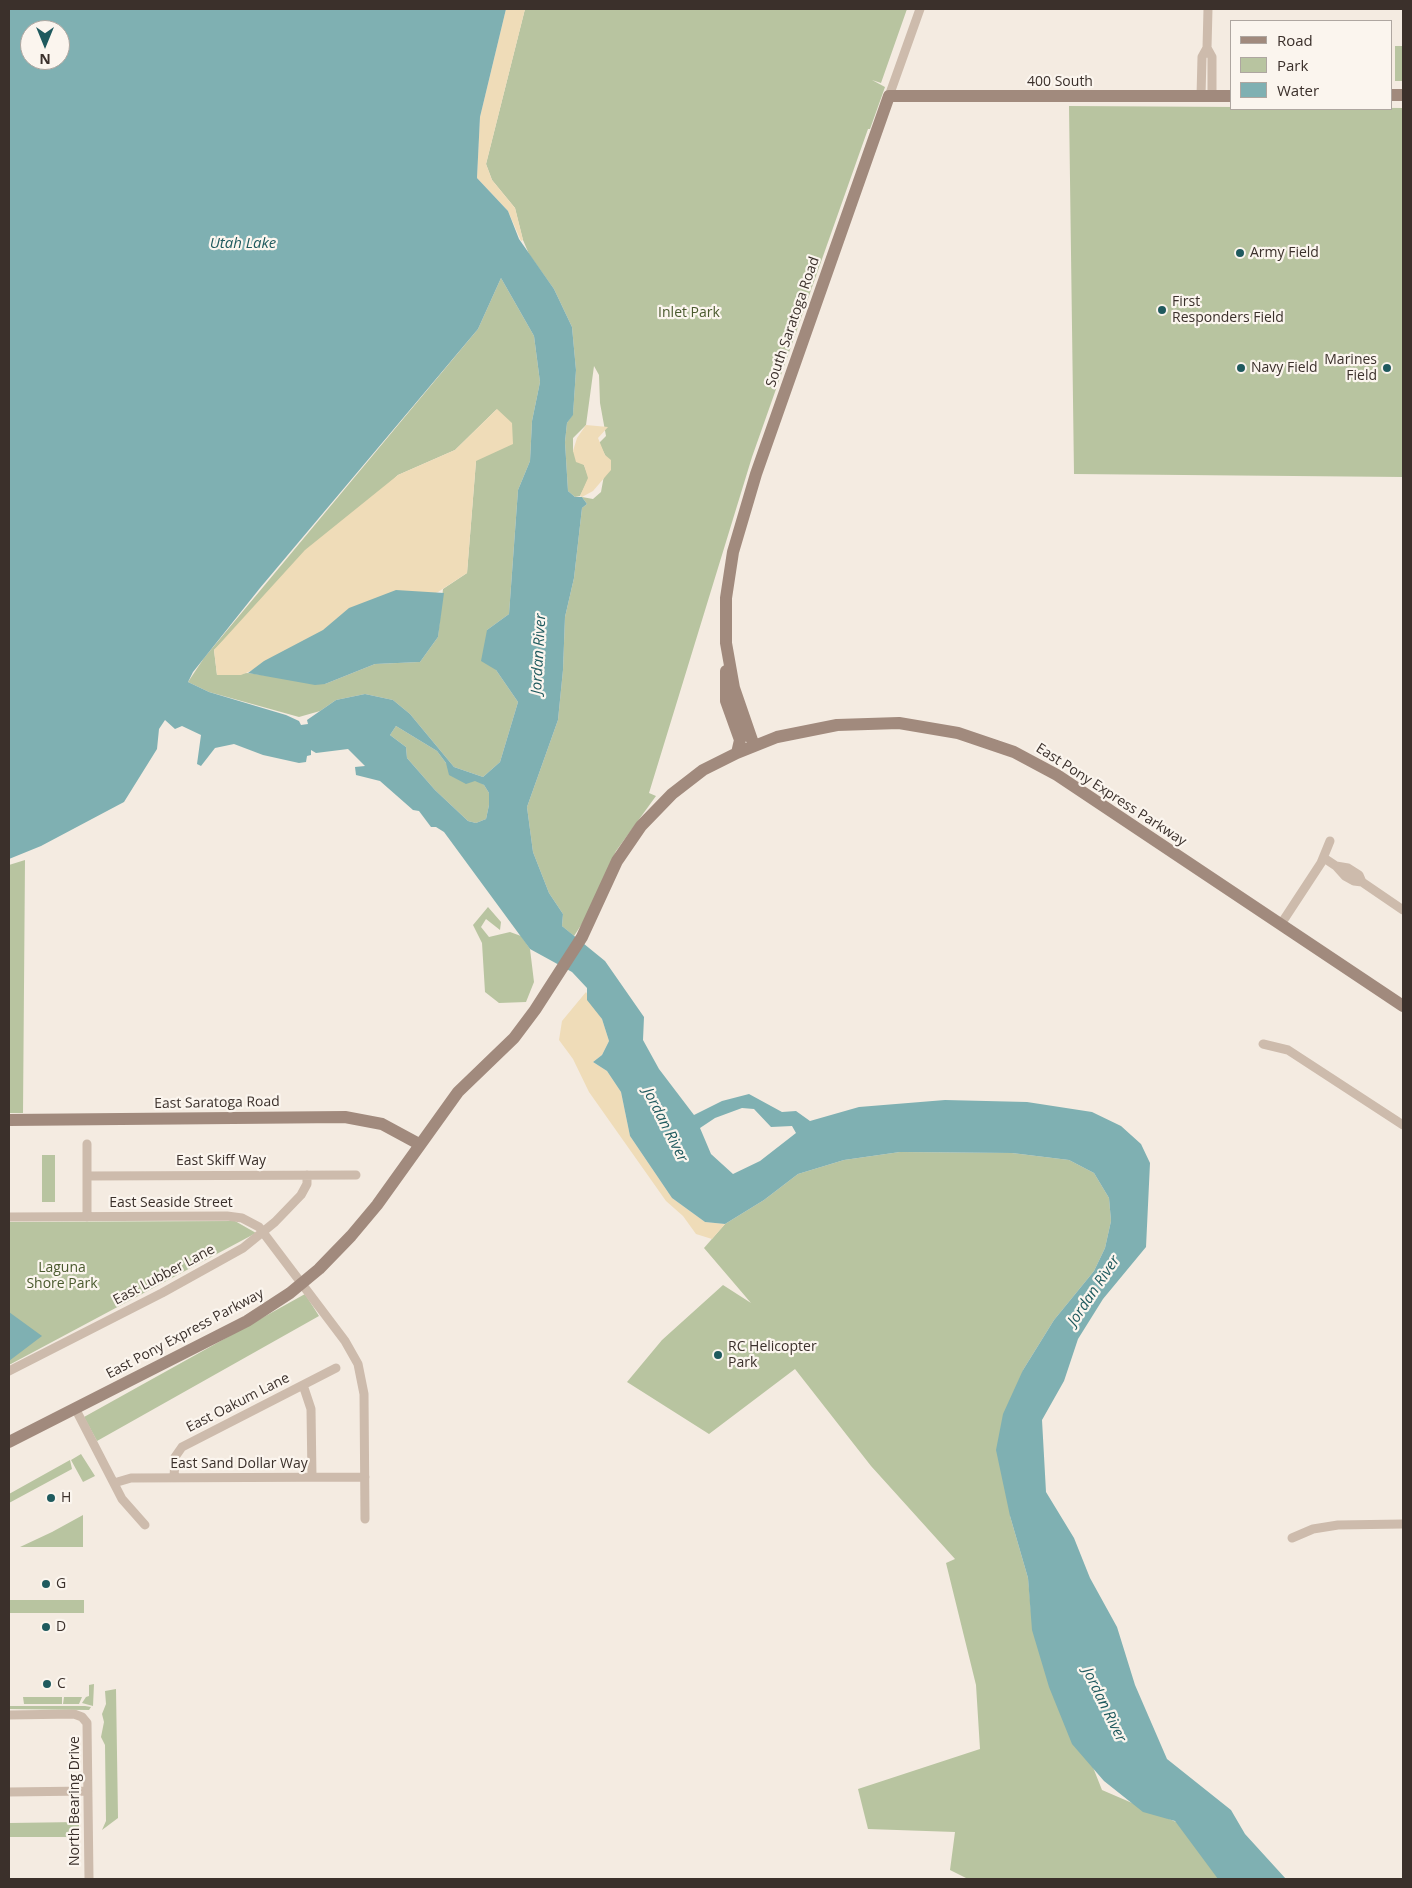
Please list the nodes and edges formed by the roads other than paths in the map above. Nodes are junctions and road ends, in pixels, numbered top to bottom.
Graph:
1 (920, 9) edge
2 (1208, 9) edge
3 (889, 96) junction
4 (1207, 96) junction
5 (1230, 96) edge
6 (728, 655) junction
7 (754, 746) junction
8 (737, 752) junction
9 (1330, 841) dead end
10 (1324, 858) junction
11 (1403, 910) edge
12 (1281, 924) junction
13 (1403, 1006) edge
14 (1263, 1044) dead end
15 (478, 1073) junction
16 (9, 1120) edge
17 (1403, 1125) edge
18 (86, 1144) dead end
19 (419, 1144) junction
20 (307, 1175) junction
21 (356, 1175) dead end
22 (87, 1176) junction
23 (377, 1205) junction
24 (9, 1217) edge
25 (87, 1217) junction
26 (263, 1232) junction
27 (301, 1284) junction
28 (336, 1368) dead end
29 (9, 1371) edge
30 (303, 1385) junction
31 (75, 1408) junction
32 (9, 1442) edge
33 (312, 1477) junction
34 (365, 1477) junction
35 (174, 1478) junction
36 (114, 1483) junction
37 (365, 1519) dead end
38 (1403, 1524) edge
39 (145, 1525) dead end
40 (1292, 1538) dead end
41 (9, 1715) edge
42 (88, 1791) junction
43 (9, 1792) edge
44 (89, 1879) edge

1 - 3 street, South Saratoga Road
2 - 4 street
3 - 4 main road, 400 South
3 - 6 main road, South Saratoga Road
4 - 5 main road, 400 South
6 - 7 main road
6 - 8 main road
7 - 8 main road, East Pony Express Parkway
7 - 12 main road, East Pony Express Parkway
8 - 15 main road, East Pony Express Parkway
9 - 10 street
10 - 11 street
10 - 12 street
12 - 13 main road, East Pony Express Parkway
14 - 17 street
15 - 19 main road, East Pony Express Parkway
15 - 23 main road, East Pony Express Parkway
16 - 19 main road, East Saratoga Road
18 - 22 street
19 - 23 main road, East Pony Express Parkway
20 - 21 street, East Skiff Way
20 - 22 street, East Skiff Way
20 - 26 street, East Lubber Lane
22 - 25 street
23 - 27 main road, East Pony Express Parkway
24 - 25 street, East Seaside Street
25 - 26 street, East Seaside Street
26 - 27 street, East Seaside Street
26 - 29 street, East Lubber Lane
27 - 31 main road, East Pony Express Parkway
27 - 34 street, East Seaside Street
28 - 30 street, East Oakum Lane
30 - 33 street
30 - 35 street, East Oakum Lane
31 - 32 main road, East Pony Express Parkway
31 - 36 street
33 - 34 street, East Sand Dollar Way
33 - 35 street, East Sand Dollar Way
34 - 37 street, East Seaside Street
35 - 36 street, East Sand Dollar Way
36 - 39 street
38 - 40 street
41 - 42 street, North Bearing Drive
42 - 43 street
42 - 44 street, North Bearing Drive

